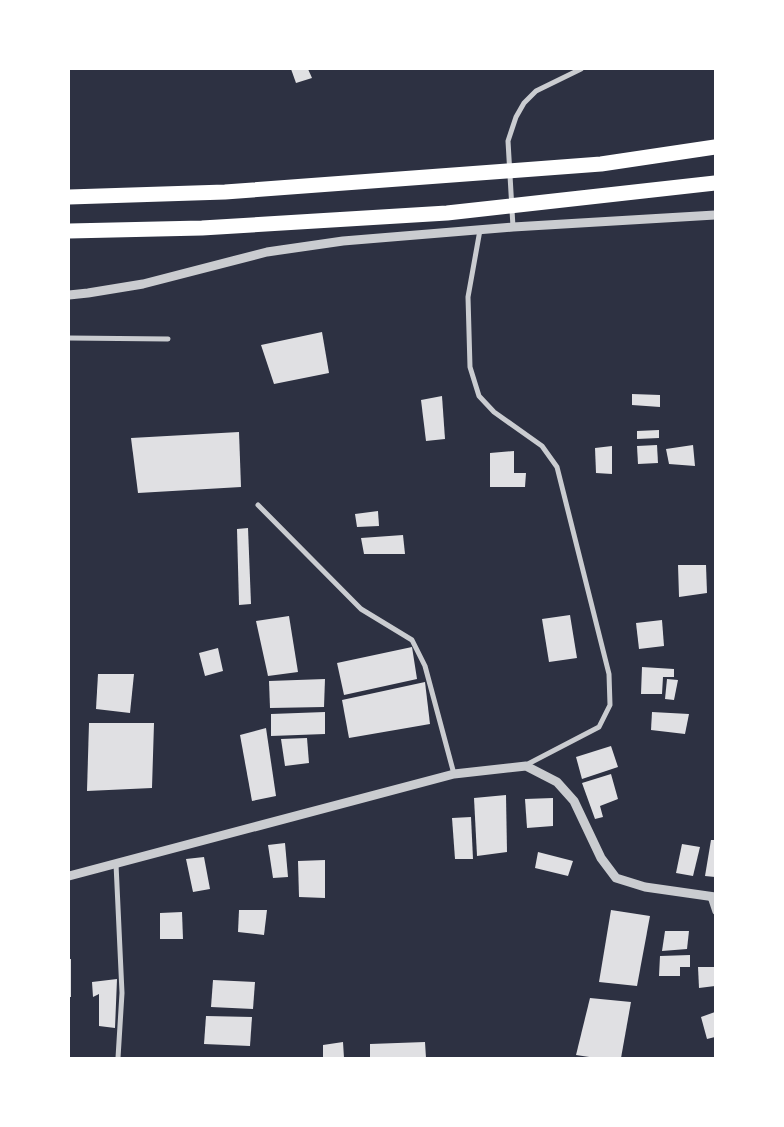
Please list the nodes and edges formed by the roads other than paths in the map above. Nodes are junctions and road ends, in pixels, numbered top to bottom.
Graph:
1 (581, 69) edge
2 (715, 148) edge
3 (715, 183) edge
4 (69, 197) edge
5 (715, 215) edge
6 (513, 227) junction
7 (480, 230) junction
8 (69, 231) edge
9 (69, 295) edge
10 (69, 338) edge
11 (168, 339) dead end
12 (258, 505) dead end
13 (526, 766) junction
14 (454, 774) junction
15 (116, 864) junction
16 (69, 876) edge
17 (713, 897) edge
18 (715, 912) edge
19 (118, 1058) edge

1 - 6 street
2 - 4 highway
3 - 8 highway
5 - 6 street
6 - 7 street
7 - 9 street
7 - 13 street
10 - 11 street
12 - 14 street
13 - 14 street
13 - 17 street
14 - 15 street
15 - 16 street
15 - 19 street
17 - 18 street

